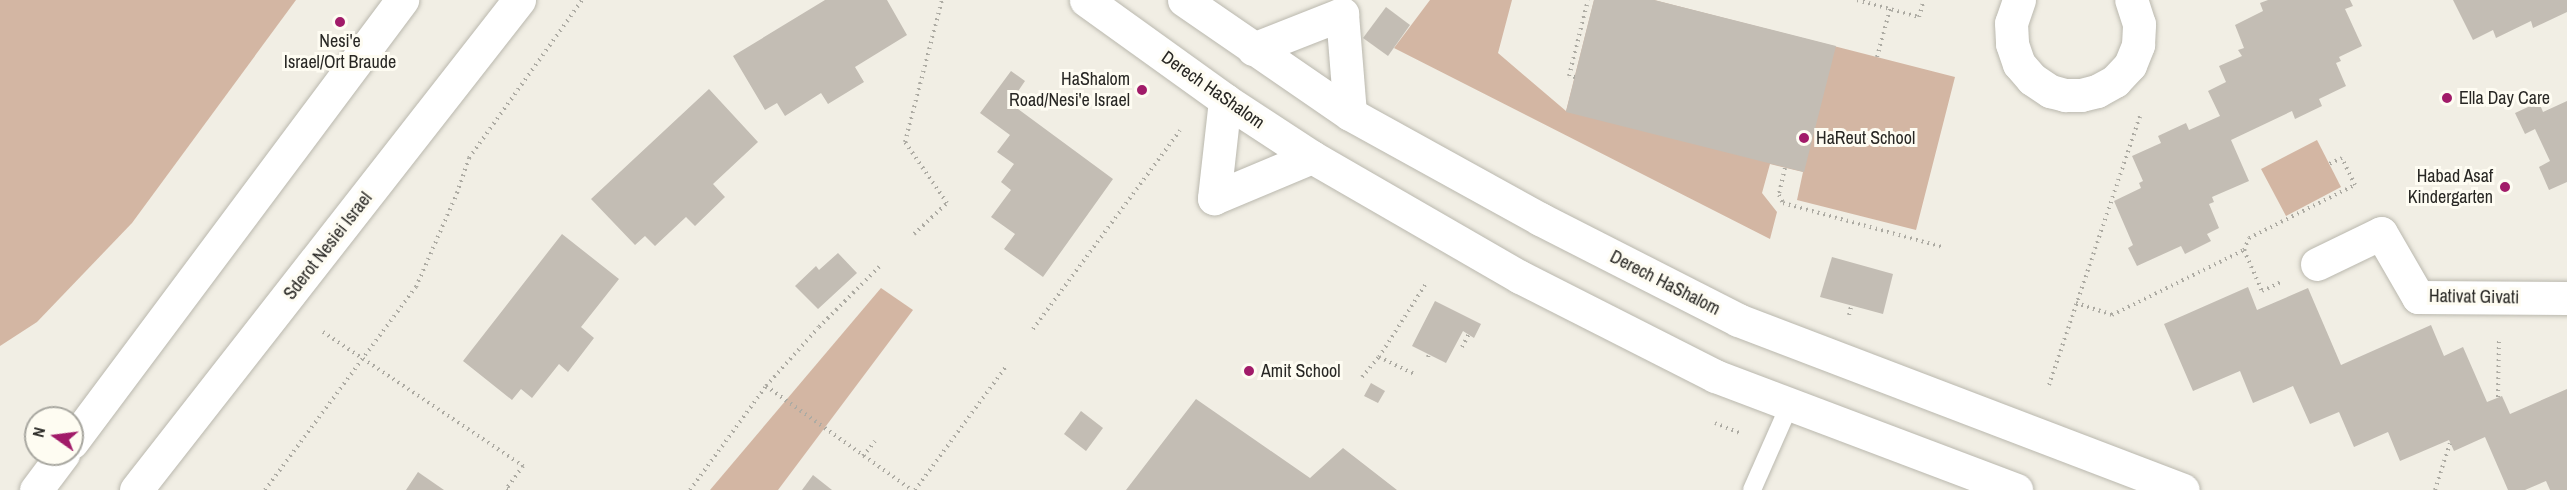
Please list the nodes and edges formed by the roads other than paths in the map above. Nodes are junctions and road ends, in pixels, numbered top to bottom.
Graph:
1 (402, 0) edge
2 (519, 0) edge
3 (1086, 0) edge
4 (1184, 0) edge
5 (2019, 0) edge
6 (2131, 0) edge
7 (1253, 49) junction
8 (1225, 100) junction
9 (1350, 114) junction
10 (1312, 157) junction
11 (2317, 264) road end
12 (2567, 298) edge
13 (1790, 404) junction
14 (84, 426) edge
15 (54, 466) edge
16 (36, 490) edge
17 (135, 490) edge
18 (1752, 490) edge
19 (2016, 490) edge
20 (2183, 490) edge

1 - 14 street
2 - 17 street, Sderot Nesiei Israel
3 - 8 street, Derech HaShalom
4 - 7 street, Derech HaShalom
5 - 6 street
7 - 9 street, Derech HaShalom
7 - 9 street
8 - 10 street, Derech HaShalom
8 - 10 street
9 - 20 street, Derech HaShalom
10 - 13 street, Derech HaShalom
11 - 12 street, Hativat Givati
13 - 18 lane
13 - 19 street, Derech HaShalom
15 - 16 street

